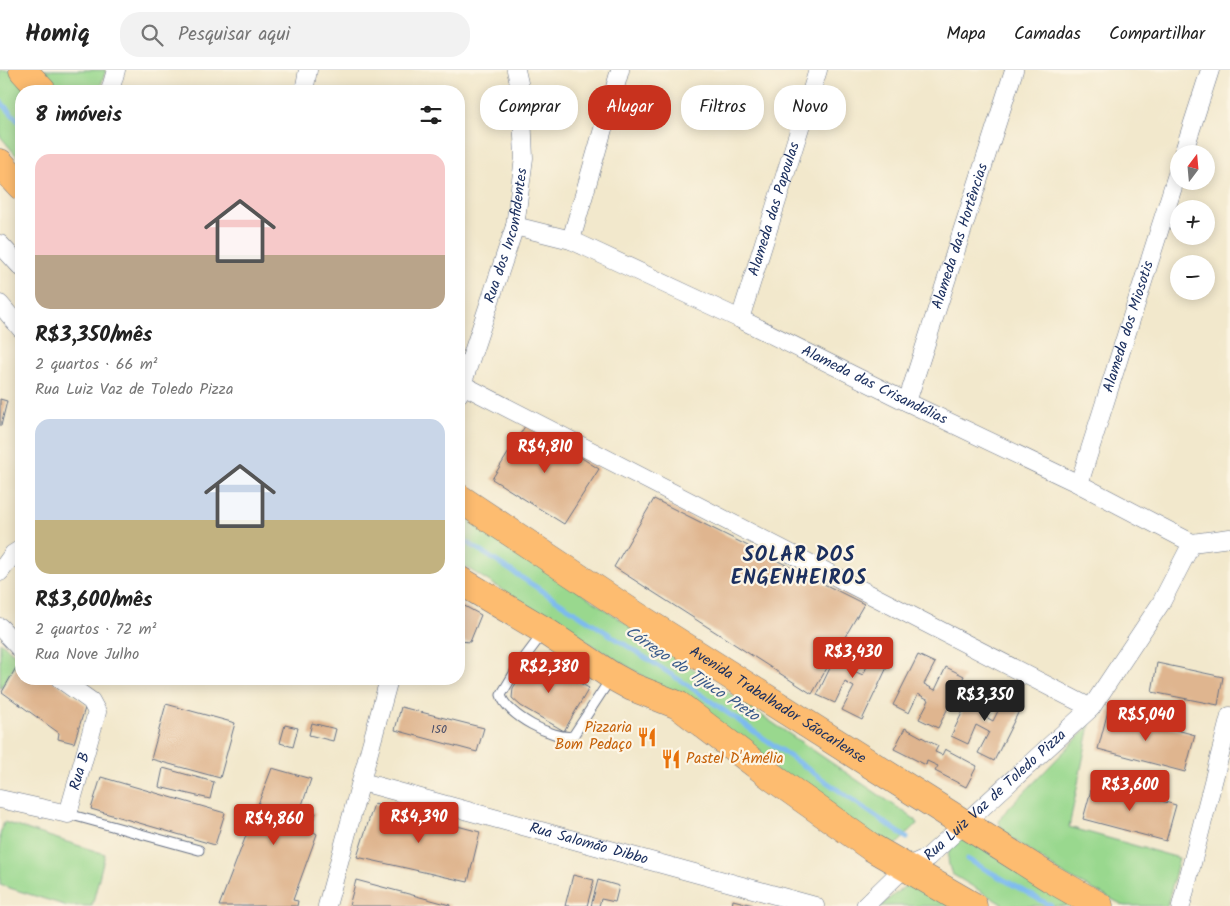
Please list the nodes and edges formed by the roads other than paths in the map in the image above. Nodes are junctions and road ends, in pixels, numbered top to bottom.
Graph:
1 (23, 70) edge
2 (116, 70) edge
3 (308, 70) edge
4 (516, 70) edge
5 (620, 70) edge
6 (818, 70) edge
7 (1014, 70) edge
8 (1210, 70) edge
9 (37, 85) edge
10 (112, 85) edge
11 (305, 85) edge
12 (1186, 145) edge
13 (0, 163) edge
14 (15, 179) edge
15 (1172, 190) edge
16 (515, 226) junction
17 (570, 240) junction
18 (0, 244) edge
19 (15, 260) edge
20 (0, 304) edge
21 (740, 319) junction
22 (15, 322) edge
23 (465, 378) edge
24 (465, 392) edge
25 (906, 402) junction
26 (1079, 484) junction
27 (465, 502) edge
28 (1230, 538) edge
29 (1192, 542) junction
30 (15, 553) edge
31 (0, 572) edge
32 (465, 584) edge
33 (0, 627) edge
34 (545, 631) junction
35 (15, 643) edge
36 (612, 676) junction
37 (68, 685) edge
38 (387, 685) edge
39 (1091, 708) junction
40 (1230, 716) edge
41 (362, 782) junction
42 (0, 799) edge
43 (68, 814) junction
44 (963, 823) junction
45 (199, 850) dead end
46 (904, 868) junction
47 (327, 906) edge
48 (815, 906) edge
49 (865, 906) edge
50 (973, 906) edge
51 (1099, 906) edge
52 (1181, 906) edge

1 - 9 main road
2 - 10 street
3 - 11 street
4 - 16 street, Rua dos Inconfidentes
5 - 17 street
6 - 21 street, Alameda das Papoulas
7 - 25 street, Alameda das Hortências
8 - 12 street
13 - 14 main road
15 - 26 street, Alameda dos Miosotis
16 - 17 street, Alameda das Crisandálias
16 - 23 street, Rua dos Inconfidentes
17 - 21 street, Alameda das Crisandálias
18 - 19 street
20 - 22 street
21 - 25 street, Alameda das Crisandálias
24 - 39 street
25 - 26 street, Alameda das Crisandálias
26 - 29 street, Alameda das Crisandálias
27 - 44 main road, Avenida Trabalhador Sãocarlense
28 - 29 street
29 - 39 street, Rua Luiz Vaz de Toledo Pizza
30 - 31 street
32 - 34 main road
33 - 35 street
34 - 36 main road
34 - 36 lane
36 - 46 main road
37 - 43 street, Rua B
38 - 41 street
39 - 44 street, Rua Luiz Vaz de Toledo Pizza
40 - 52 street
41 - 47 street
41 - 48 street, Rua Salomão Dibbo
42 - 43 street
43 - 45 lane
44 - 46 street, Rua Luiz Vaz de Toledo Pizza
44 - 51 main road, Avenida Trabalhador Sãocarlense
46 - 49 street, Rua Luiz Vaz de Toledo Pizza
46 - 50 main road

